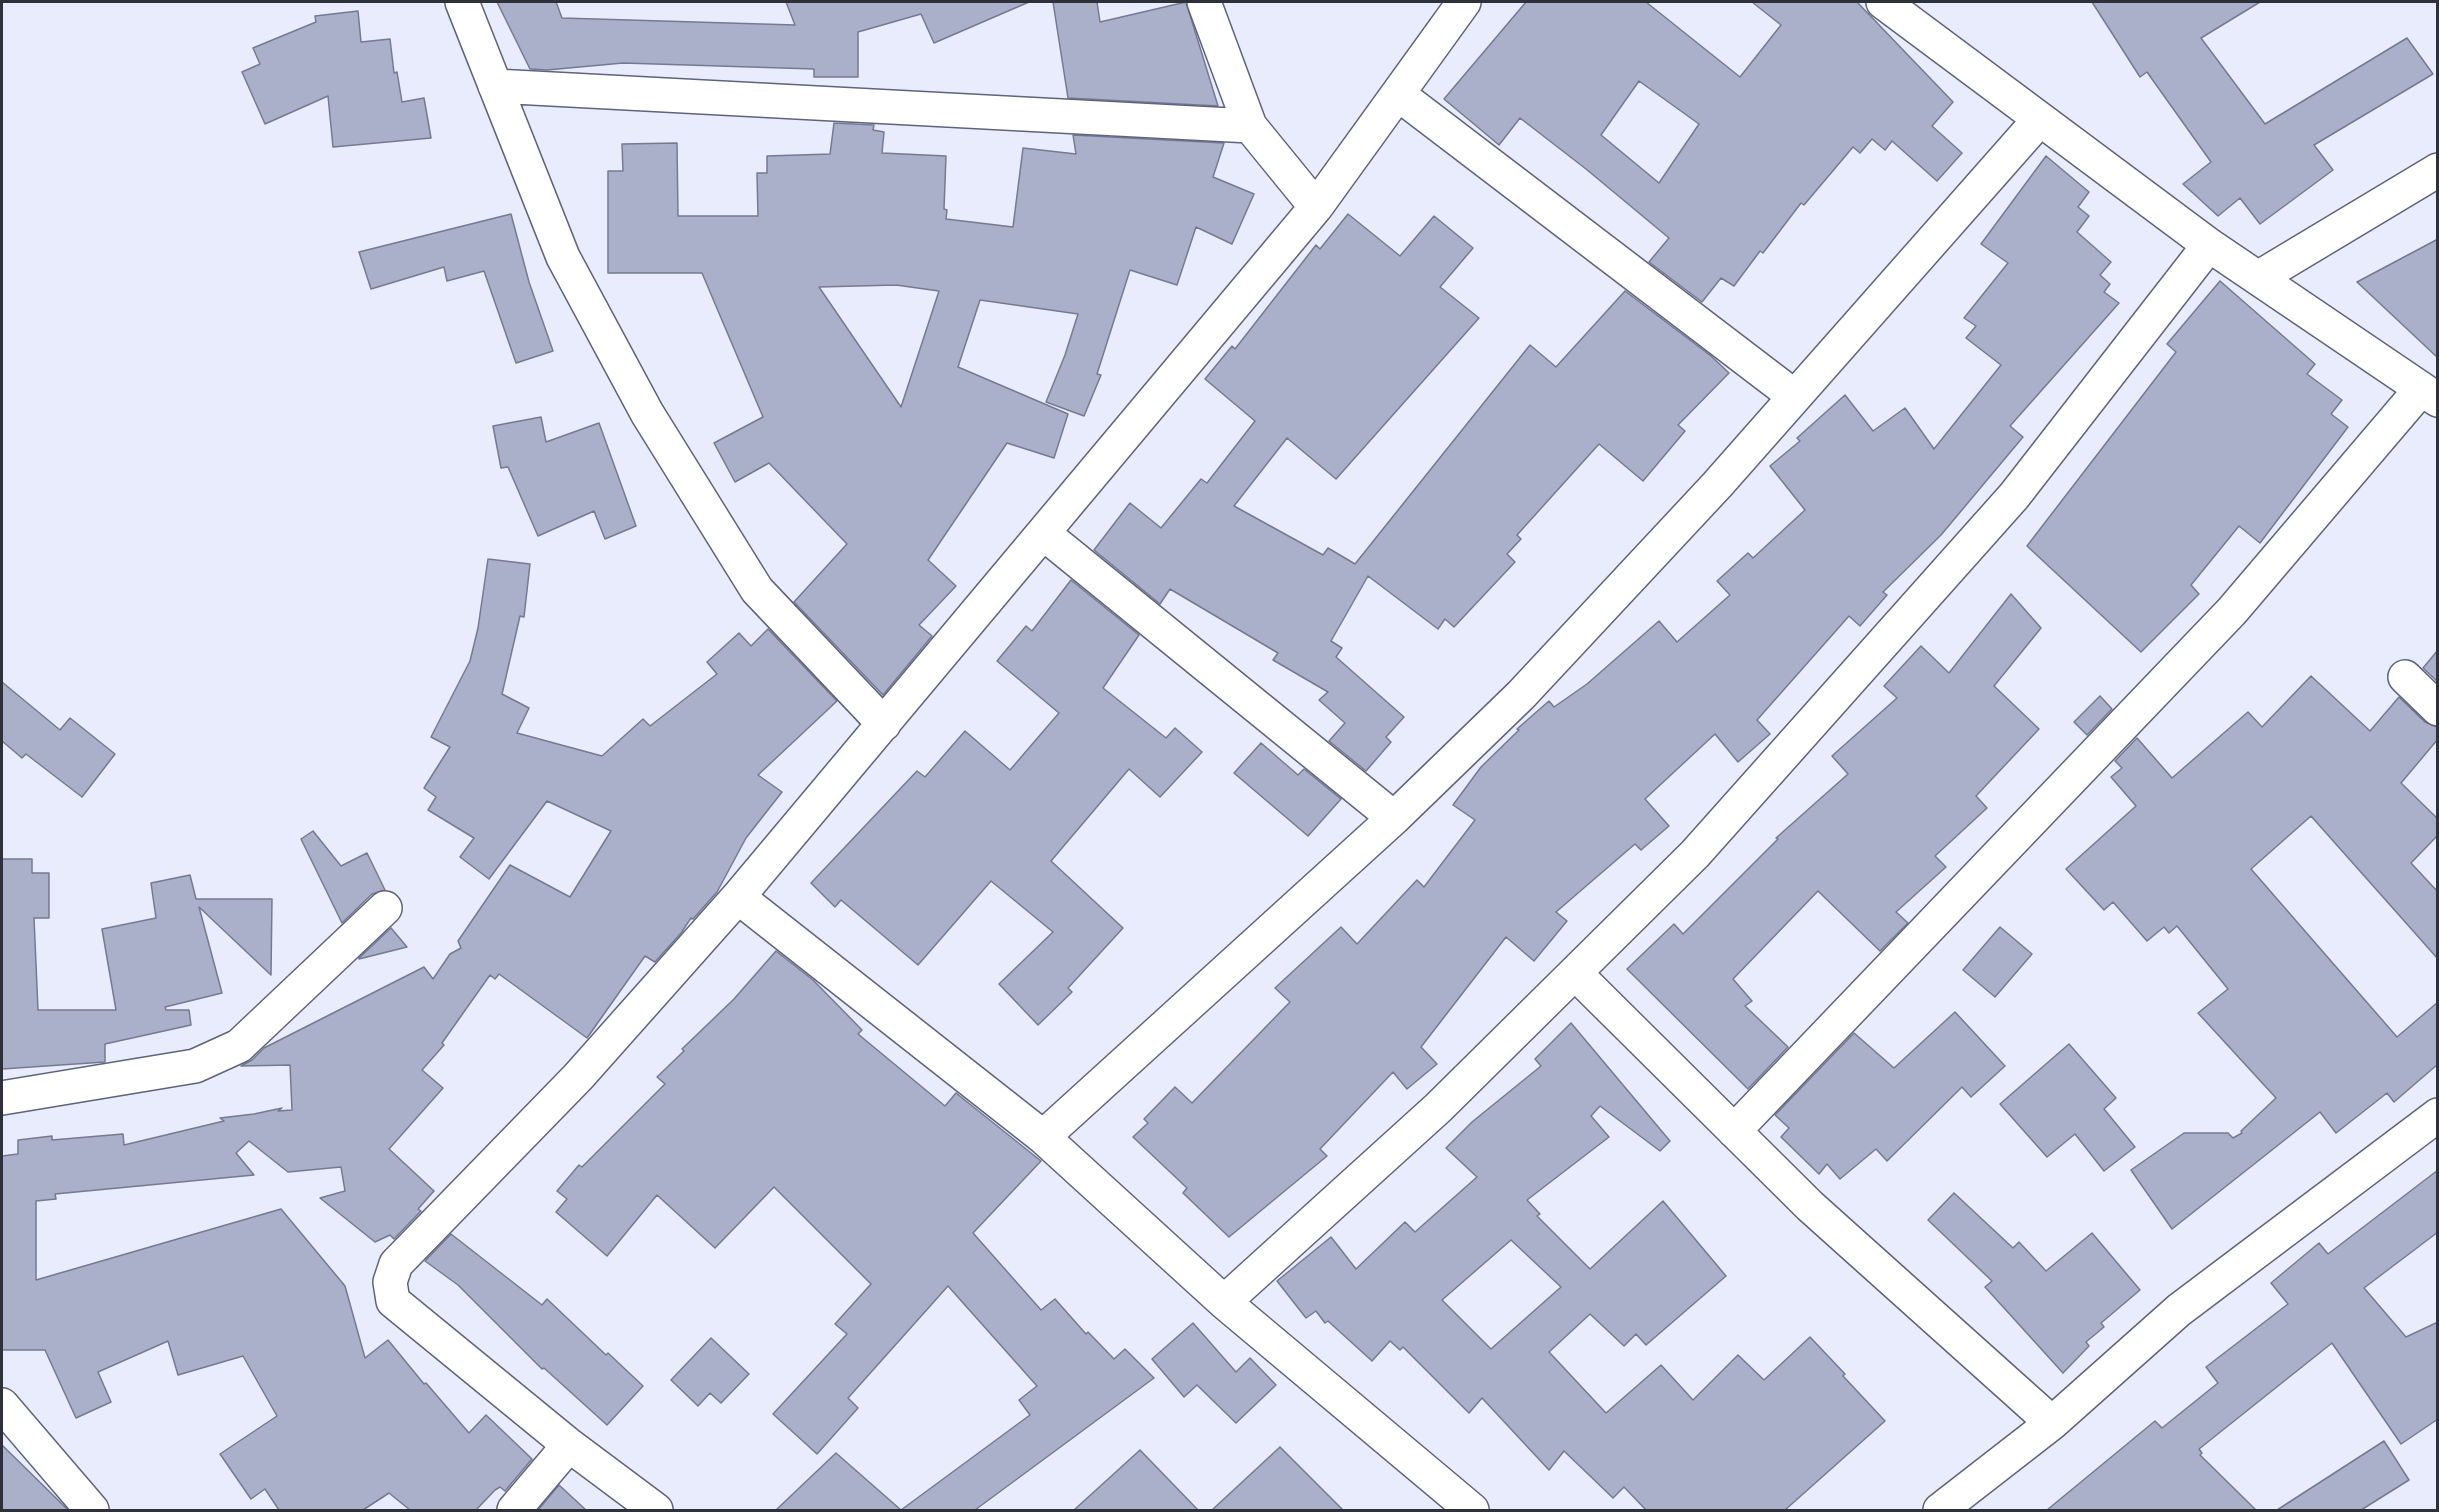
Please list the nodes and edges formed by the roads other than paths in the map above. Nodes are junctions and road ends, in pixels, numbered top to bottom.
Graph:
1 (462, 2) edge
2 (1204, 2) edge
3 (1464, 2) edge
4 (1883, 2) edge
5 (495, 86) junction
6 (1398, 94) junction
7 (2040, 119) junction
8 (1250, 126) junction
9 (2438, 170) edge
10 (1316, 207) junction
11 (2209, 245) junction
12 (2258, 278) junction
13 (2429, 395) edge
14 (1794, 396) junction
15 (1043, 533) junction
16 (2405, 677) dead end
17 (2438, 709) edge
18 (884, 724) junction
19 (1394, 818) junction
20 (738, 897) junction
21 (385, 908) dead end
22 (1575, 973) junction
23 (2, 1098) edge
24 (2438, 1115) edge
25 (1734, 1131) junction
26 (1044, 1137) junction
27 (1224, 1302) junction
28 (2, 1405) edge
29 (2052, 1423) junction
30 (569, 1445) junction
31 (92, 1510) edge
32 (514, 1510) edge
33 (656, 1510) edge
34 (1472, 1510) edge
35 (1940, 1510) edge

1 - 5 street
2 - 8 street
3 - 6 street
4 - 7 street
5 - 8 street
5 - 18 street
6 - 10 street
6 - 14 street
7 - 11 street
7 - 14 street
8 - 10 street
9 - 12 street
10 - 15 street
11 - 12 street
11 - 22 street
12 - 13 street
13 - 25 street
14 - 19 street
15 - 18 street
15 - 19 street
16 - 17 street
18 - 20 street
19 - 26 street
20 - 26 street
20 - 30 street
21 - 23 street
22 - 25 street
22 - 27 street
24 - 29 street
25 - 29 street
26 - 27 street
27 - 34 street
28 - 31 street
29 - 35 street
30 - 32 street
30 - 33 street

